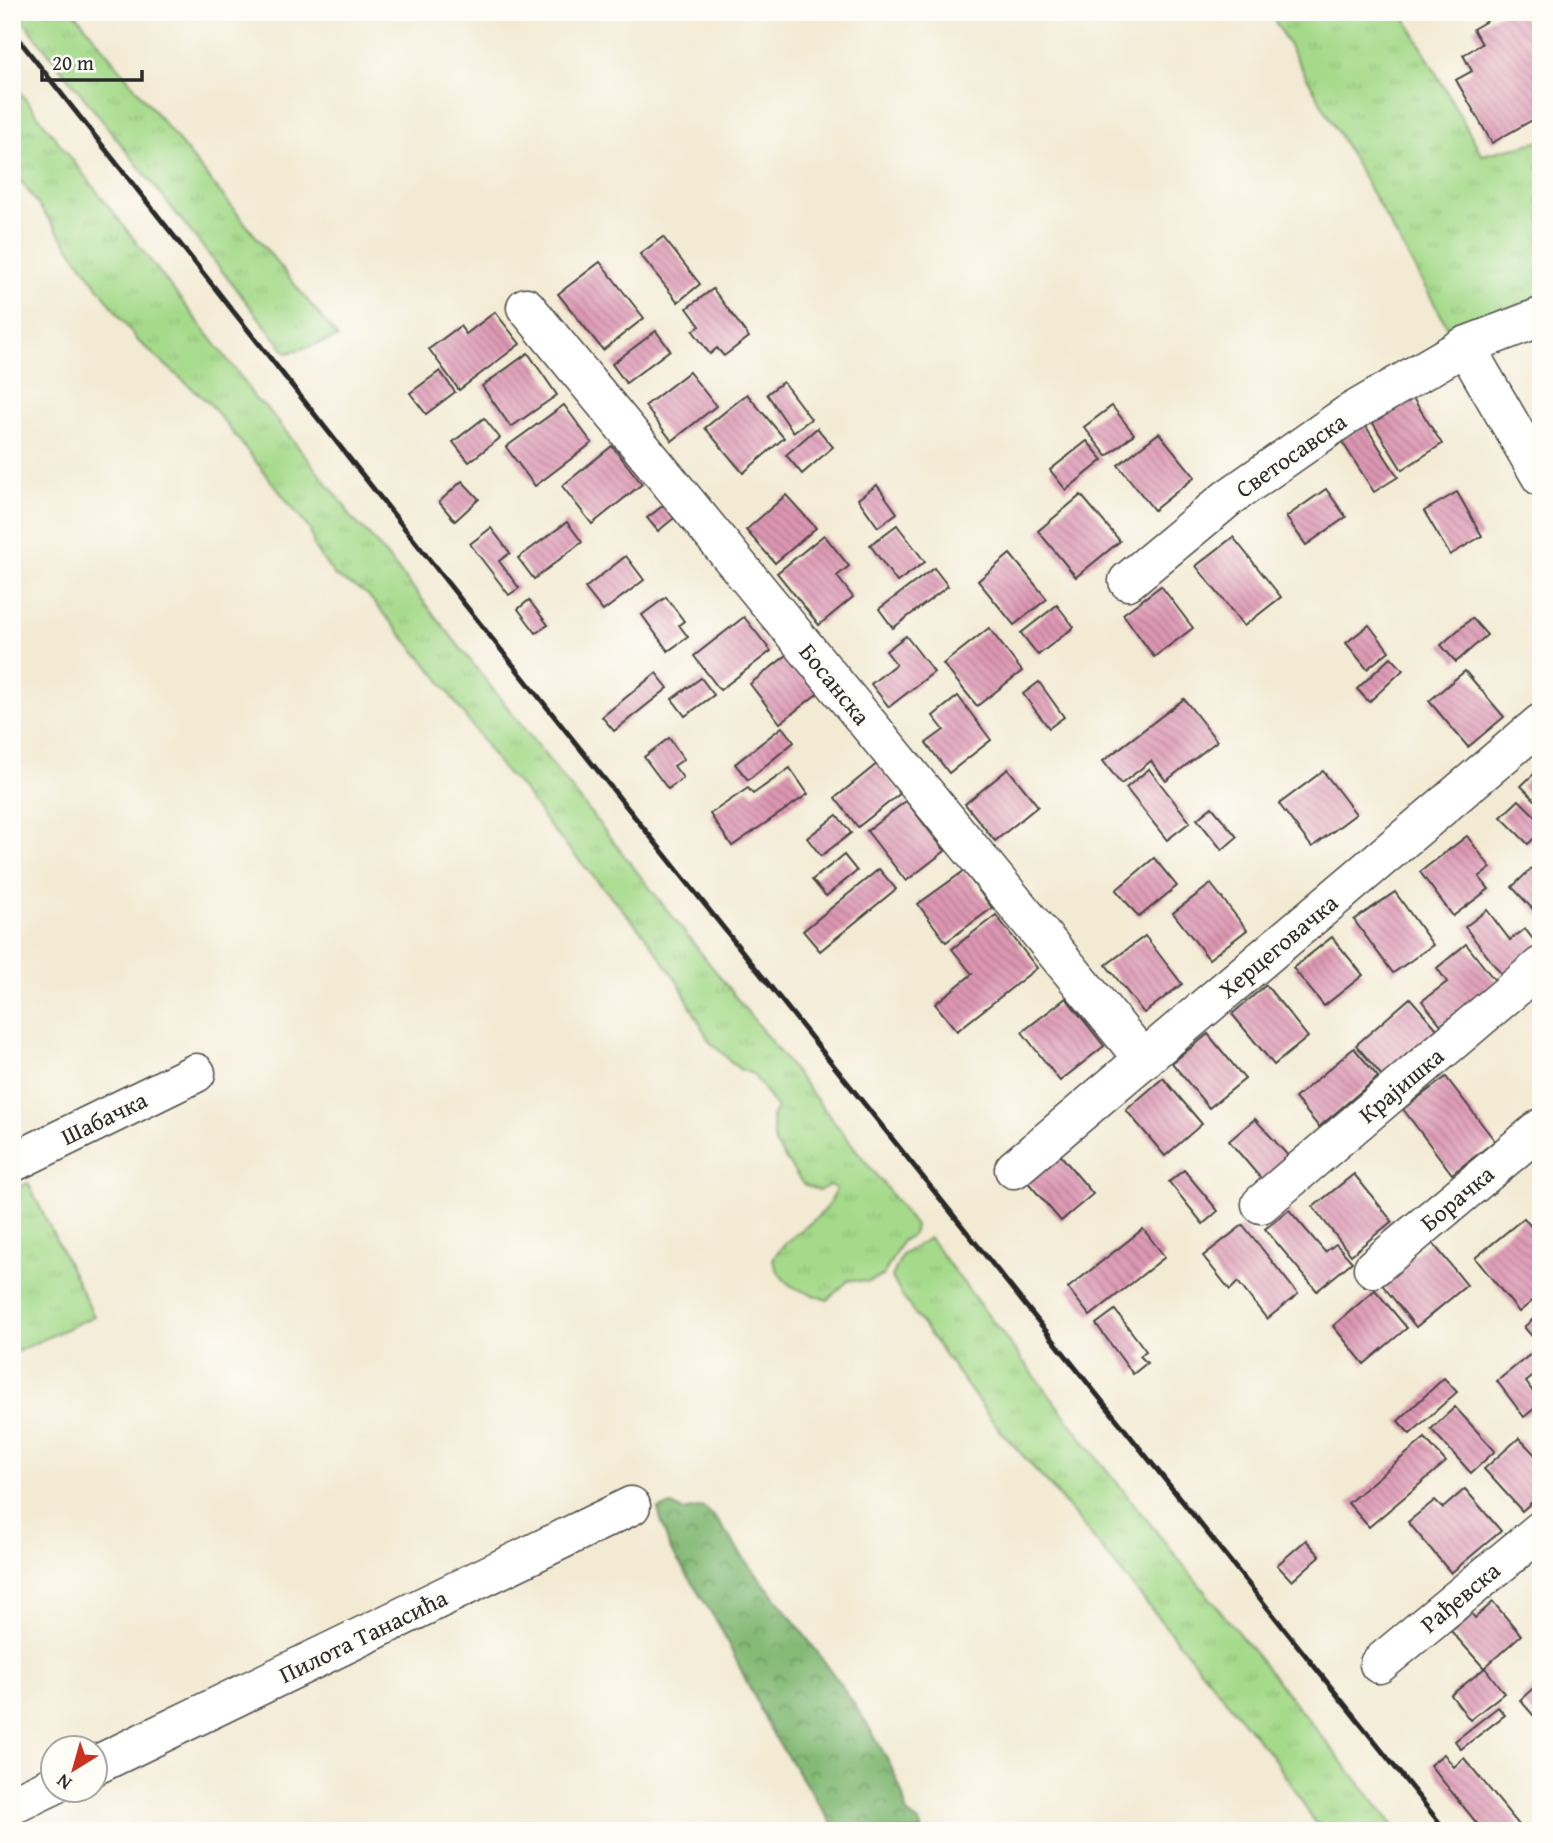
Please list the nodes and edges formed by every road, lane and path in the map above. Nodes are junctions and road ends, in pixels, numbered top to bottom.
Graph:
1 (527, 307) dead end
2 (1541, 317) edge
3 (1465, 346) junction
4 (1541, 477) edge
5 (1128, 581) dead end
6 (1541, 723) edge
7 (1541, 966) edge
8 (1144, 1060) junction
9 (196, 1073) dead end
10 (1541, 1128) edge
11 (12, 1163) edge
12 (1014, 1169) dead end
13 (1261, 1204) dead end
14 (1373, 1268) dead end
15 (632, 1506) dead end
16 (1541, 1530) edge
17 (1379, 1664) dead end
18 (108, 1759) edge
19 (38, 1793) edge
20 (12, 1805) edge

1 - 8 street, Босанска
2 - 3 street, Светосавска
3 - 4 street
3 - 5 street, Светосавска
6 - 8 street, Херцеговачка
7 - 13 street, Крајишка
8 - 12 street, Херцеговачка
9 - 11 street, Шабачка
10 - 14 street, Борачка
15 - 18 street, Пилота Танасића
16 - 17 street, Рађевска
19 - 20 street

